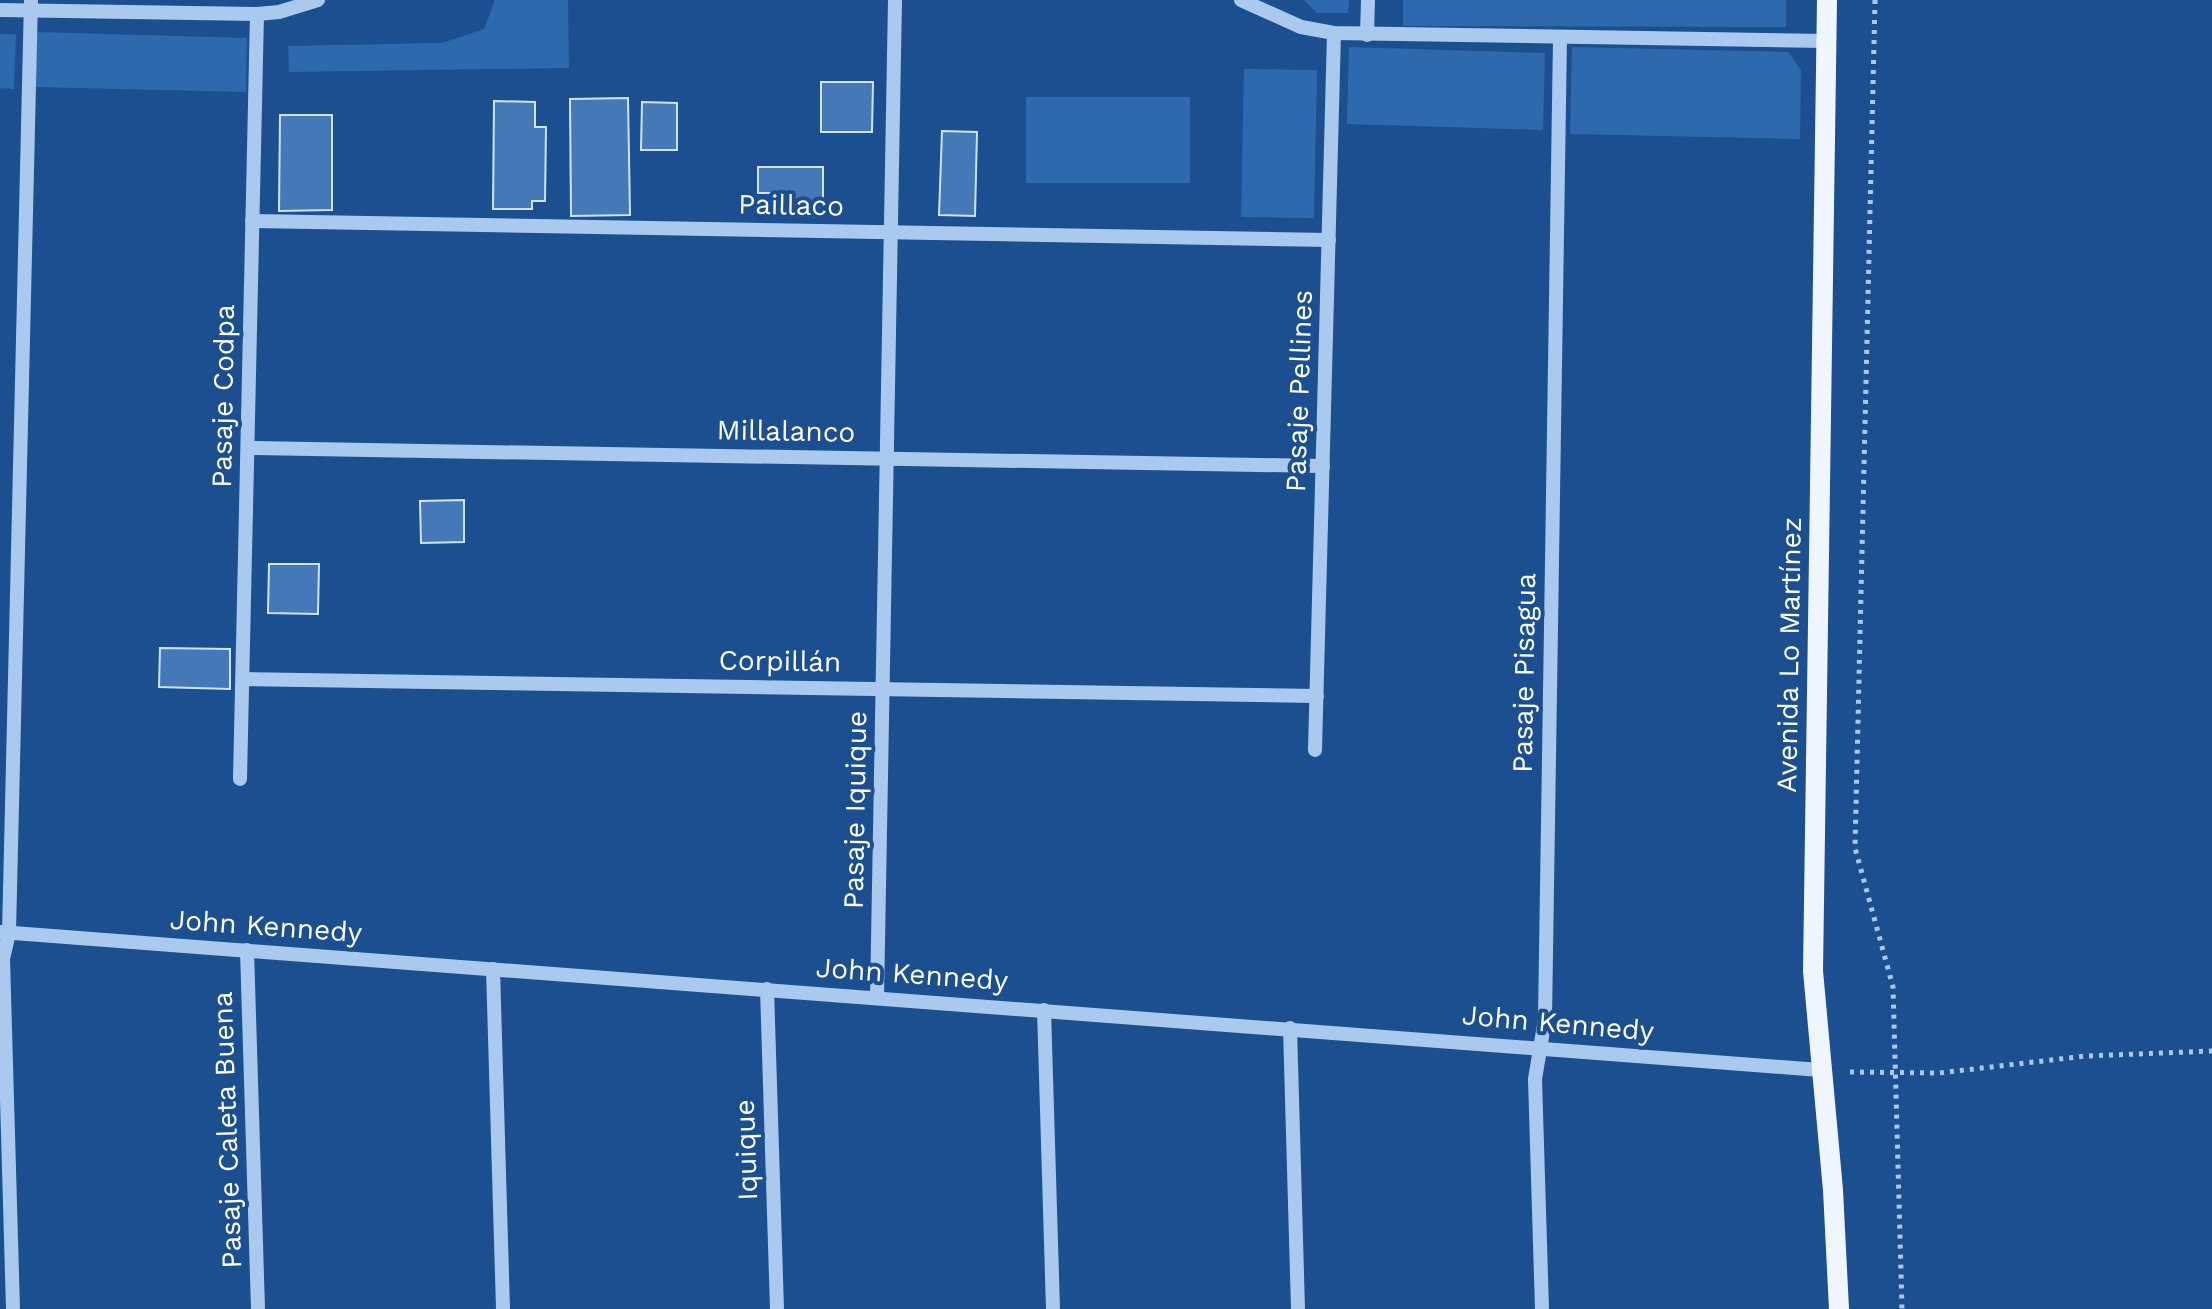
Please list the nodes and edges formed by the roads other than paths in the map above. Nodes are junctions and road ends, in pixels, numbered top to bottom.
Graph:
1 (318, 0) edge
2 (895, 0) edge
3 (1241, 0) edge
4 (1368, 0) edge
5 (1827, 0) edge
6 (30, 5) edge
7 (0, 10) edge
8 (257, 14) junction
9 (1334, 33) junction
10 (1367, 35) junction
11 (1560, 38) junction
12 (1826, 41) junction
13 (252, 221) junction
14 (891, 232) junction
15 (1329, 240) junction
16 (248, 448) junction
17 (887, 459) junction
18 (1323, 466) junction
19 (243, 679) junction
20 (883, 689) junction
21 (1317, 696) junction
22 (1315, 750) dead end
23 (240, 779) dead end
24 (5, 932) edge
25 (247, 950) junction
26 (493, 969) junction
27 (767, 989) junction
28 (877, 997) junction
29 (1044, 1010) junction
30 (1290, 1028) junction
31 (1540, 1047) junction
32 (1820, 1070) junction
33 (13, 1309) edge
34 (258, 1309) edge
35 (503, 1309) edge
36 (777, 1309) edge
37 (1053, 1309) edge
38 (1298, 1309) edge
39 (1542, 1309) edge
40 (1839, 1309) edge

1 - 8 street
2 - 14 street, Pasaje Iquique
3 - 9 street
4 - 10 street
5 - 12 main road, Avenida Lo Martínez
6 - 7 street
6 - 8 street
6 - 24 street
8 - 13 street, Pasaje Codpa
9 - 10 street
9 - 15 street, Pasaje Pellines
10 - 11 street
11 - 12 street
11 - 31 street, Pasaje Pisagua
12 - 32 main road, Avenida Lo Martínez
13 - 14 street, Paillaco
13 - 16 street, Pasaje Codpa
14 - 15 street, Paillaco
14 - 17 street, Pasaje Iquique
15 - 18 street, Pasaje Pellines
16 - 17 street, Millalanco
16 - 19 street, Pasaje Codpa
17 - 18 street, Millalanco
17 - 20 street, Pasaje Iquique
18 - 21 street, Pasaje Pellines
19 - 20 street, Corpillán
19 - 23 street, Pasaje Codpa
20 - 21 street, Corpillán
20 - 28 street, Pasaje Iquique
21 - 22 street, Pasaje Pellines
24 - 25 street, John Kennedy
24 - 33 street
25 - 26 street, John Kennedy
25 - 34 street, Pasaje Caleta Buena
26 - 27 street, John Kennedy
26 - 35 street
27 - 28 street, John Kennedy
27 - 36 street, Iquique
28 - 29 street, John Kennedy
29 - 30 street, John Kennedy
29 - 37 street
30 - 31 street, John Kennedy
30 - 38 street
31 - 32 street, John Kennedy
31 - 39 street, Pasaje Pisagua
32 - 40 main road, Avenida Lo Martínez

